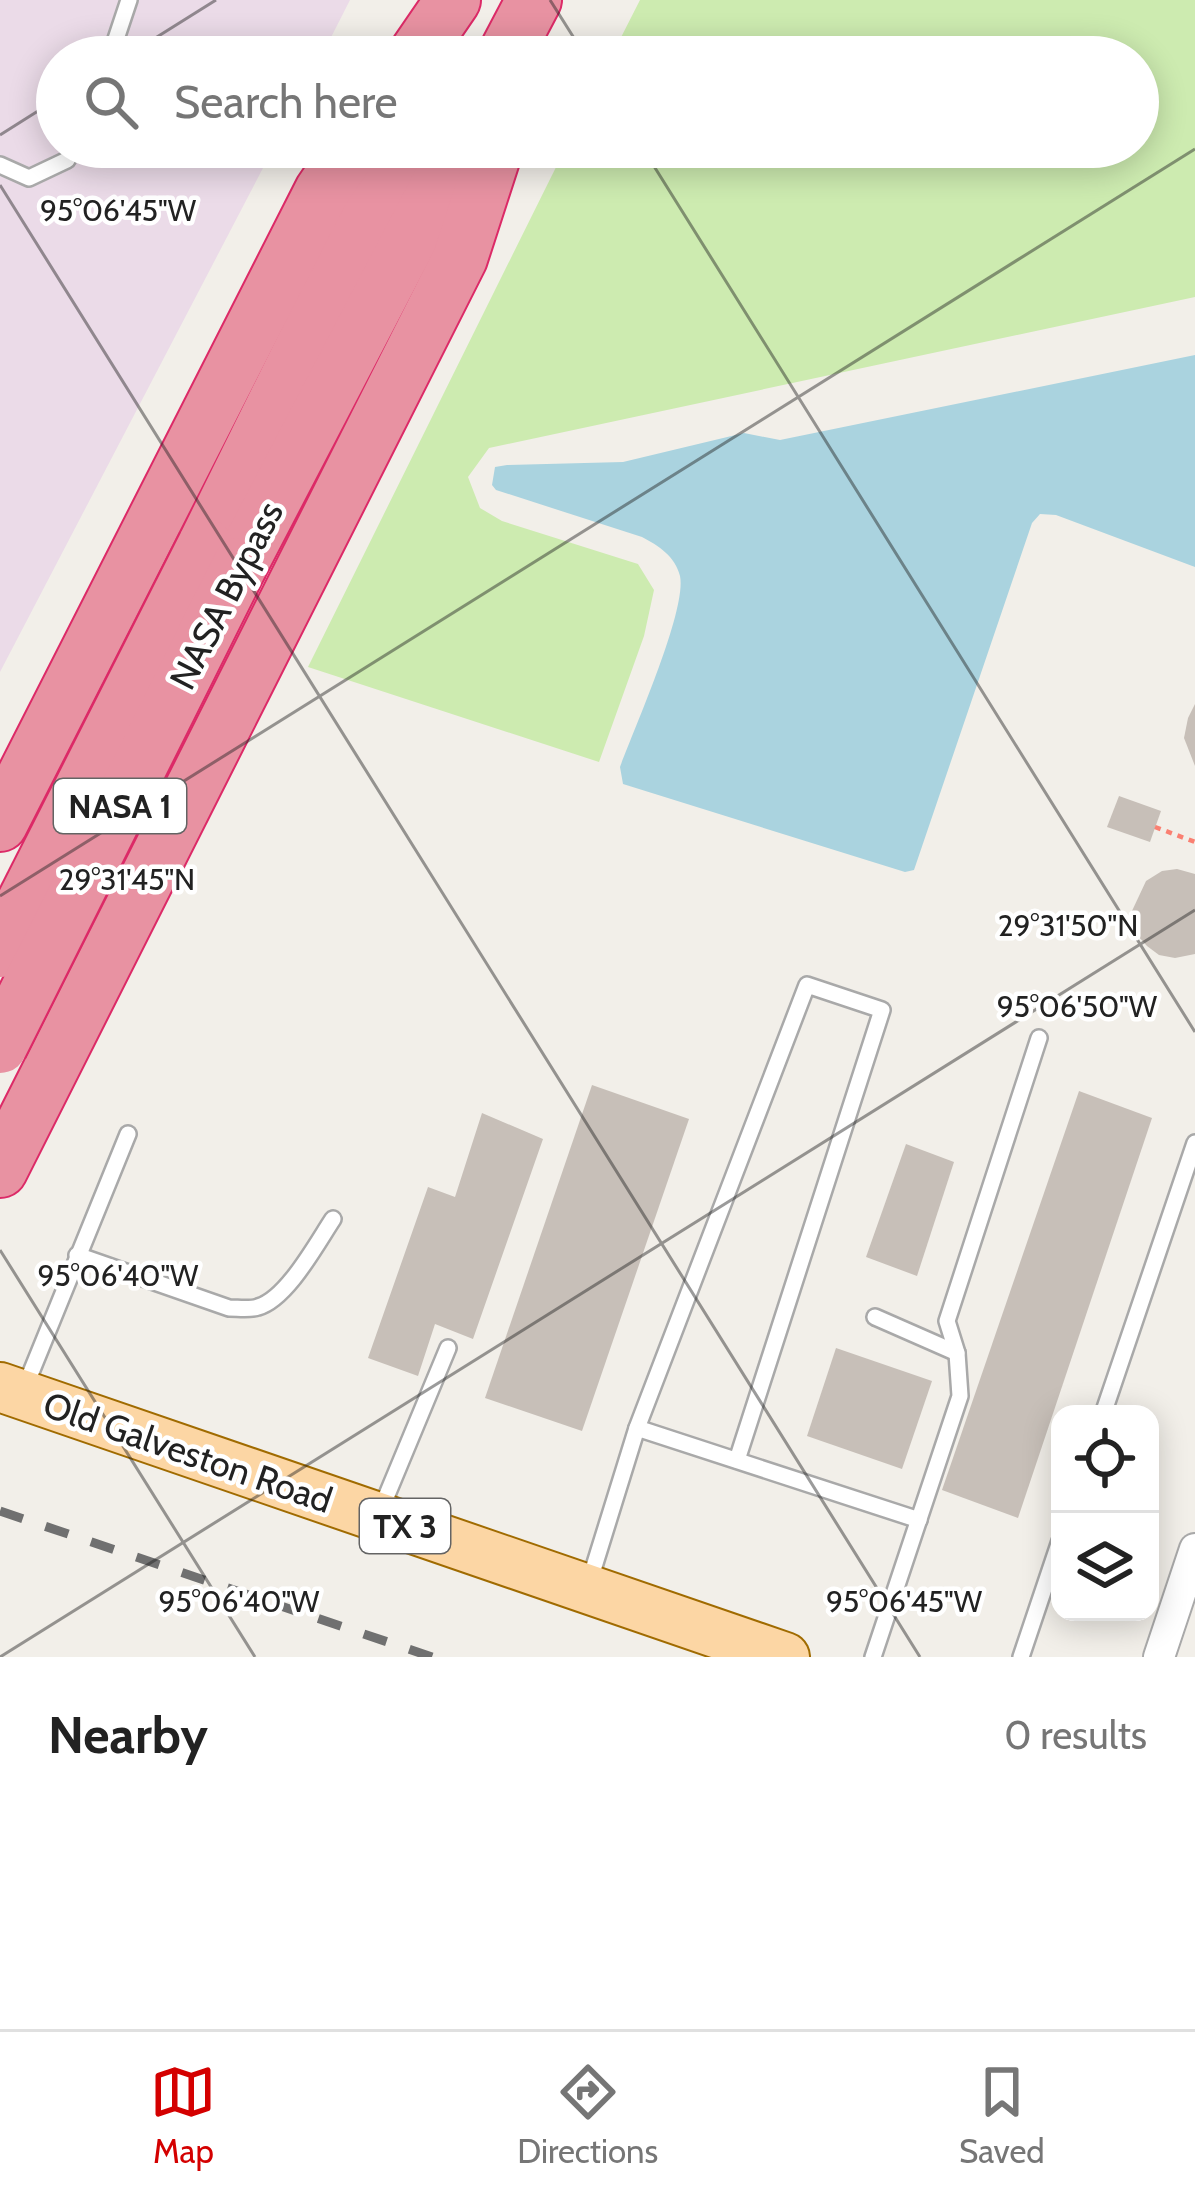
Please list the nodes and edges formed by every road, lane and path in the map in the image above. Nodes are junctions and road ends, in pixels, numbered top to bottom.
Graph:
1 (129, 0) edge
2 (453, 0) edge
3 (473, 0) edge
4 (534, 0) edge
5 (544, 0) edge
6 (117, 36) edge
7 (428, 36) edge
8 (455, 36) edge
9 (515, 36) edge
10 (533, 36) edge
11 (0, 165) edge
12 (50, 168) edge
13 (338, 168) edge
14 (392, 168) edge
15 (446, 168) edge
16 (489, 168) edge
17 (222, 555) junction
18 (0, 824) edge
19 (1155, 827) dead end
20 (1195, 842) edge
21 (0, 902) edge
22 (128, 922) junction
23 (0, 950) edge
24 (1039, 1038) dead end
25 (0, 1046) edge
26 (128, 1134) dead end
27 (1195, 1143) edge
28 (0, 1170) edge
29 (333, 1219) dead end
30 (77, 1255) junction
31 (875, 1317) dead end
32 (448, 1348) dead end
33 (957, 1353) junction
34 (11, 1390) edge
35 (1106, 1405) edge
36 (638, 1428) junction
37 (736, 1460) junction
38 (378, 1517) junction
39 (919, 1520) junction
40 (1195, 1549) edge
41 (1051, 1568) edge
42 (588, 1589) junction
43 (785, 1657) edge
44 (873, 1657) edge
45 (1021, 1657) edge
46 (1159, 1657) edge

1 - 6 lane
2 - 7 highway
3 - 8 highway
4 - 9 highway
5 - 10 highway
11 - 12 lane
13 - 18 highway
14 - 17 highway, NASA Bypass / NASA 1
15 - 17 highway, NASA Bypass / NASA 1
16 - 22 highway
17 - 23 highway, NASA Bypass / NASA 1, bridge
17 - 25 highway, NASA Bypass / NASA 1, bridge
19 - 20 path
21 - 22 highway
22 - 28 highway
24 - 33 lane
26 - 30 lane
27 - 35 lane
29 - 30 lane
30 - 34 lane
31 - 33 lane
32 - 38 lane
33 - 39 lane
34 - 38 main road, Old Galveston Road / TX 3
36 - 37 lane
36 - 37 lane
36 - 42 lane
37 - 39 lane
38 - 42 main road, Old Galveston Road / TX 3
39 - 44 lane
40 - 46 street
41 - 45 lane
42 - 43 main road, Old Galveston Road / TX 3

